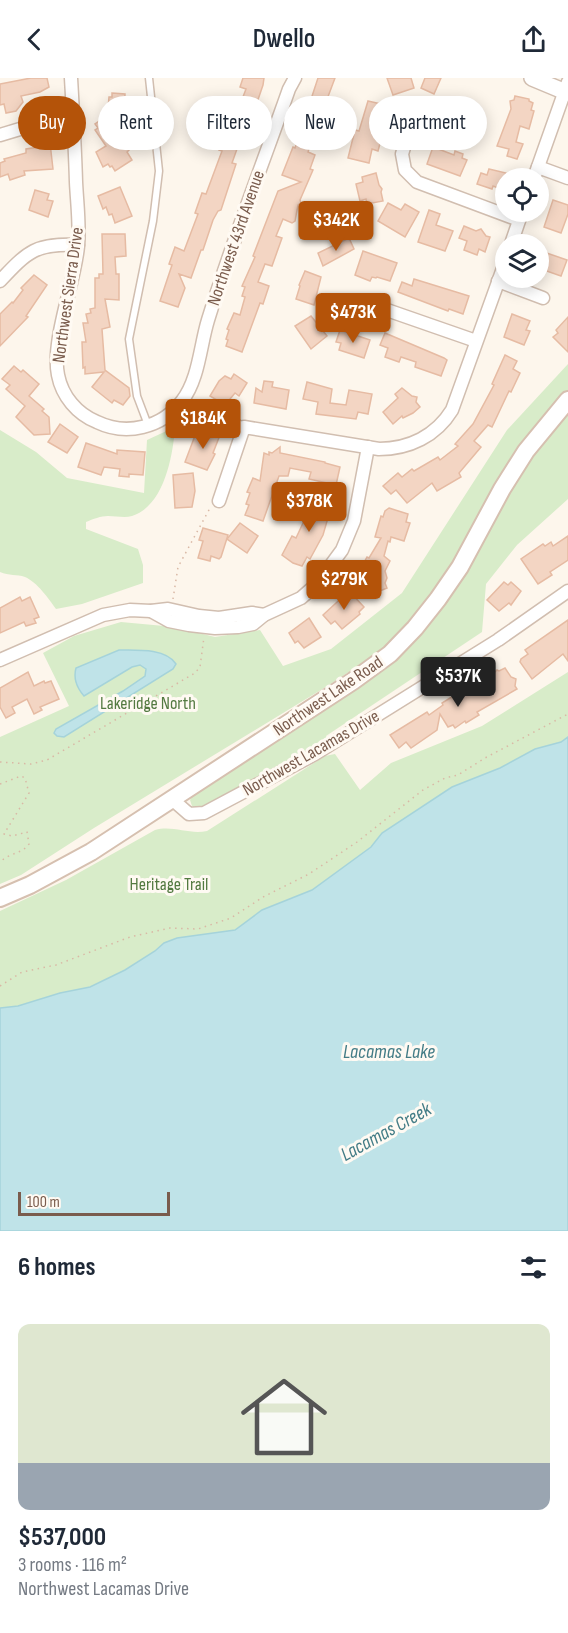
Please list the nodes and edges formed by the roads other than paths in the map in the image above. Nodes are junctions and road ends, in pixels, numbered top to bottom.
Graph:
1 (70, 78) edge
2 (148, 78) edge
3 (532, 78) edge
4 (291, 82) edge
5 (567, 89) edge
6 (72, 96) edge
7 (18, 130) edge
8 (0, 135) edge
9 (74, 150) edge
10 (403, 150) edge
11 (538, 168) edge
12 (549, 175) edge
13 (568, 178) edge
14 (495, 208) edge
15 (78, 245) junction
16 (0, 281) edge
17 (495, 288) edge
18 (517, 288) edge
19 (543, 298) dead end
20 (348, 303) dead end
21 (476, 341) junction
22 (199, 354) joint
23 (568, 400) edge
24 (181, 403) junction
25 (148, 425) junction
26 (244, 427) junction
27 (368, 447) junction
28 (219, 501) road end
29 (568, 591) edge
30 (152, 611) junction
31 (264, 615) junction
32 (0, 660) edge
33 (173, 800) junction
34 (0, 898) edge

1 - 6 street, Northwest Sierra Drive
2 - 25 lane
3 - 5 street
4 - 22 street, Northwest 43rd Avenue
5 - 11 street
7 - 8 street
9 - 15 street, Northwest Sierra Drive
10 - 14 street
12 - 13 street
15 - 16 street
15 - 25 street, Northwest Sierra Drive
17 - 21 street
18 - 19 street
20 - 21 street
21 - 27 street
22 - 24 street, Northwest Sierra Drive
23 - 33 main road, Northwest Lake Road
24 - 25 street, Northwest Sierra Drive
24 - 26 lane
26 - 27 street
26 - 28 street
27 - 31 street
29 - 33 street, Northwest Lacamas Drive
30 - 31 street
30 - 31 street
30 - 32 street
33 - 34 main road, Northwest Lake Road

